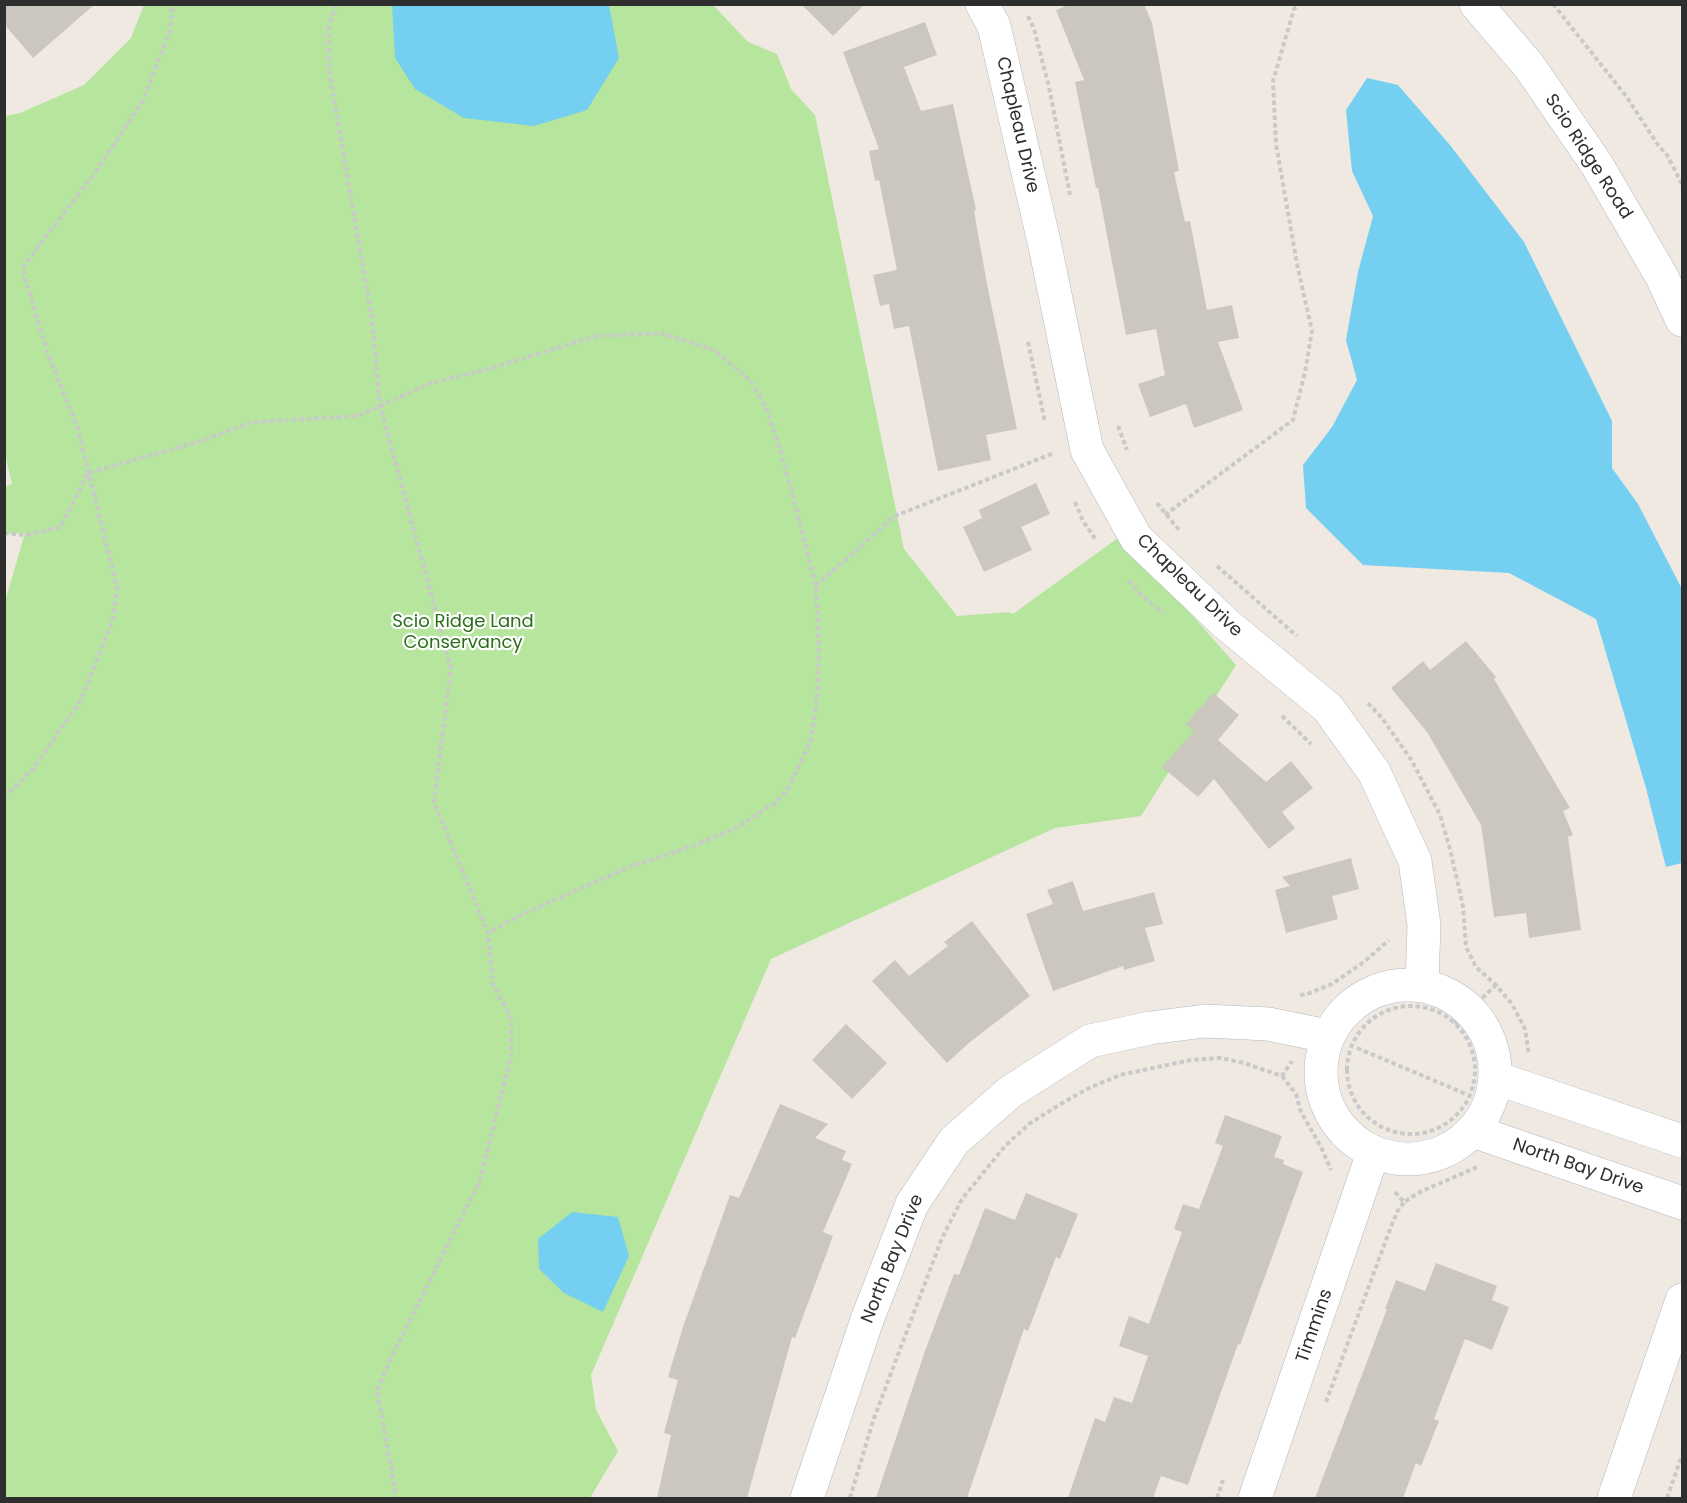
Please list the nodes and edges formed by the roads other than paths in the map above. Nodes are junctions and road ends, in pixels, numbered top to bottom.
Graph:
1 (982, 4) edge
2 (1476, 4) edge
3 (1683, 320) edge
4 (1422, 984) junction
5 (1327, 1038) junction
6 (1483, 1087) junction
7 (1473, 1131) junction
8 (1683, 1141) edge
9 (1369, 1166) junction
10 (1683, 1203) edge
11 (1683, 1300) edge
12 (807, 1498) edge
13 (1255, 1498) edge
14 (1614, 1498) edge

1 - 4 street, Chapleau Drive
2 - 3 street, Scio Ridge Road
4 - 5 street
4 - 6 street
5 - 9 street
5 - 12 street, North Bay Drive
6 - 7 street
6 - 8 street
7 - 9 street
7 - 10 street, North Bay Drive
9 - 13 street, Timmins
11 - 14 street

